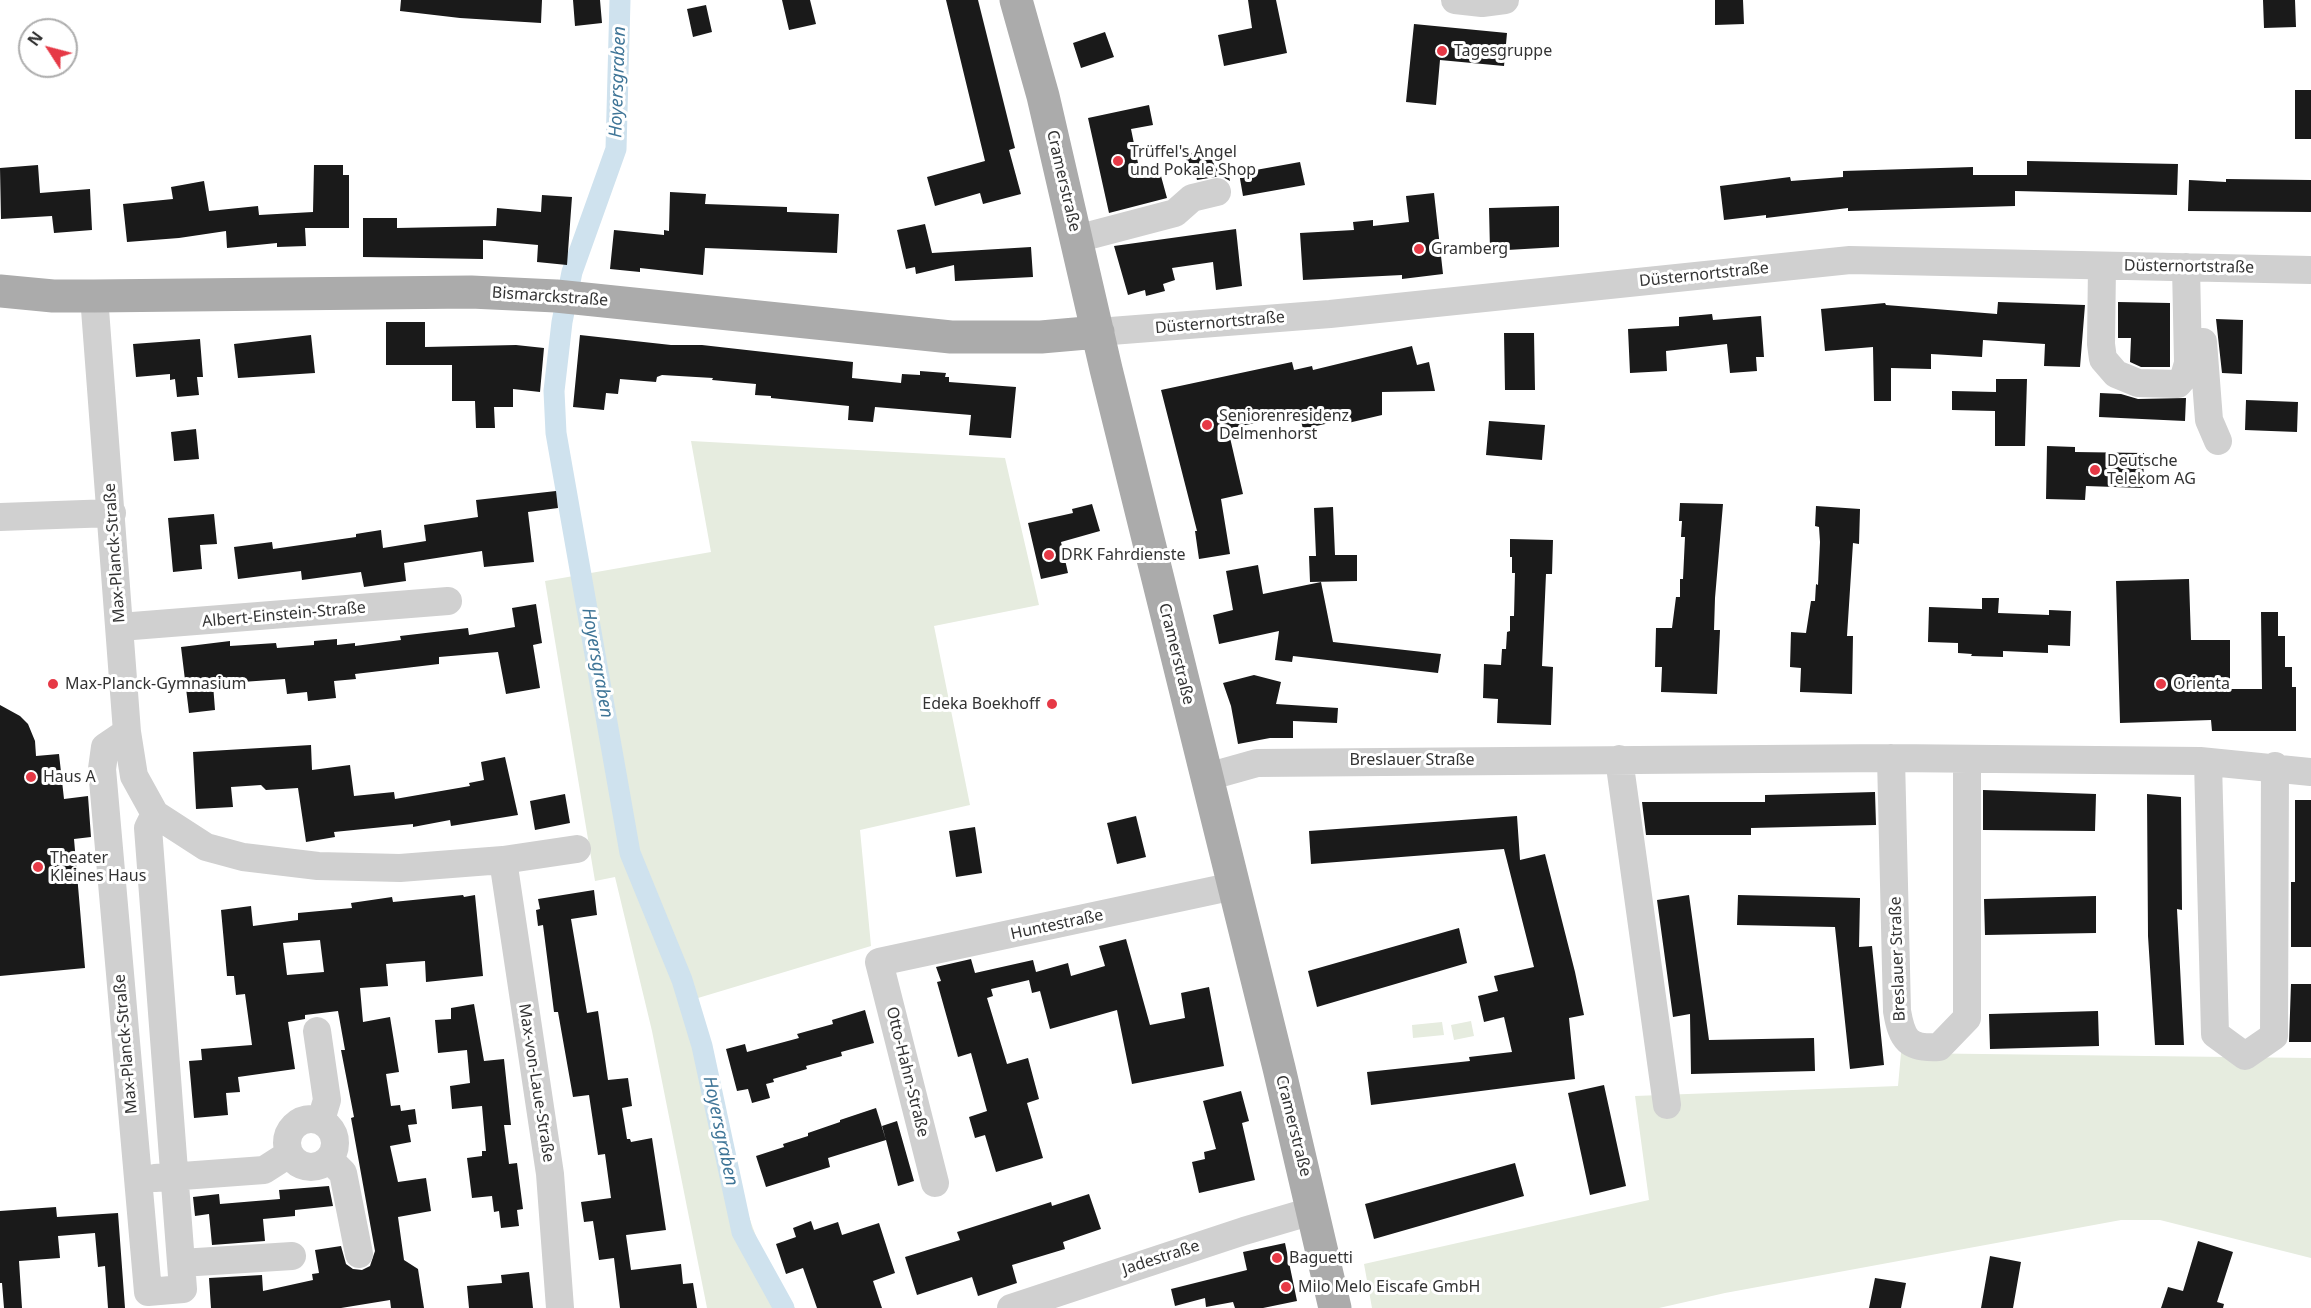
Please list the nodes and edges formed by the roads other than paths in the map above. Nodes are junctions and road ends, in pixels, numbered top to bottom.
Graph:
1 (1016, 0) edge
2 (1455, 0) edge
3 (1505, 0) edge
4 (1217, 192) dead end
5 (1076, 239) junction
6 (2102, 266) junction
7 (2193, 268) junction
8 (2311, 270) edge
9 (0, 291) edge
10 (94, 296) junction
11 (1098, 332) junction
12 (2218, 441) dead end
13 (112, 513) junction
14 (0, 517) edge
15 (448, 601) dead end
16 (120, 627) junction
17 (127, 732) junction
18 (1891, 758) junction
19 (1618, 759) junction
20 (1967, 759) junction
21 (2208, 762) junction
22 (2275, 766) junction
23 (2311, 772) edge
24 (1207, 777) junction
25 (155, 814) junction
26 (577, 849) dead end
27 (503, 860) junction
28 (1234, 886) junction
29 (879, 962) joint
30 (317, 1031) dead end
31 (1667, 1106) dead end
32 (321, 1120) junction
33 (289, 1154) junction
34 (330, 1160) junction
35 (173, 1176) junction
36 (137, 1179) junction
37 (935, 1183) dead end
38 (1312, 1211) junction
39 (359, 1254) dead end
40 (292, 1256) dead end
41 (181, 1263) junction
42 (560, 1308) edge
43 (1011, 1308) edge
44 (1335, 1308) edge

1 - 5 main road, Cramerstraße
2 - 3 street
4 - 5 street
5 - 11 main road, Cramerstraße
6 - 7 street, Düsternortstraße
6 - 7 street
6 - 11 street, Düsternortstraße
7 - 8 street, Düsternortstraße
7 - 12 street
9 - 10 main road, Bismarckstraße
10 - 11 main road, Bismarckstraße
10 - 13 street, Max-Planck-Straße
11 - 24 main road, Cramerstraße
13 - 14 street
13 - 16 street, Max-Planck-Straße
15 - 16 street, Albert-Einstein-Straße
16 - 17 street, Max-Planck-Straße
17 - 25 street
17 - 36 street, Max-Planck-Straße
18 - 19 street, Breslauer Straße
18 - 20 street, Breslauer Straße
18 - 20 street, Breslauer Straße
19 - 24 street, Breslauer Straße
19 - 31 street
20 - 21 street, Breslauer Straße
21 - 22 street, Breslauer Straße
21 - 22 street
22 - 23 street, Breslauer Straße
24 - 28 main road, Cramerstraße
25 - 27 street
25 - 35 street, Max-Planck-Straße
26 - 27 street
27 - 42 street, Max-von-Laue-Straße
28 - 29 street, Huntestraße
28 - 38 main road, Cramerstraße
29 - 37 street, Otto-Hahn-Straße
30 - 32 street
32 - 33 street
32 - 34 street
33 - 34 street
33 - 35 street
34 - 39 street
35 - 36 street
35 - 41 street, Max-Planck-Straße
36 - 41 street, Max-Planck-Straße
38 - 43 street, Jadestraße
38 - 44 main road, Cramerstraße
40 - 41 street

